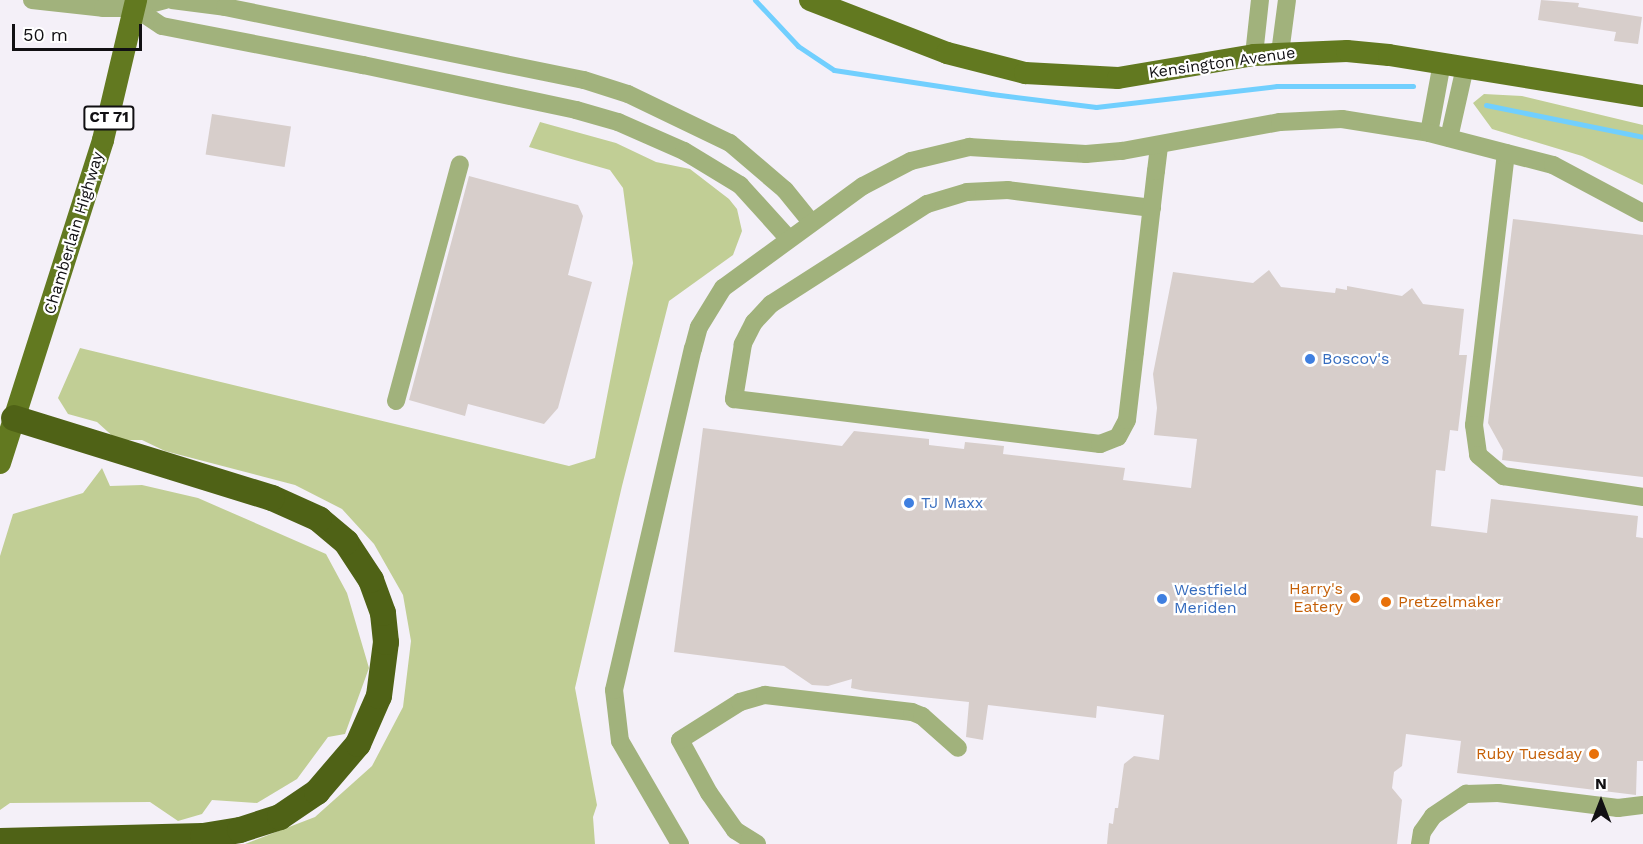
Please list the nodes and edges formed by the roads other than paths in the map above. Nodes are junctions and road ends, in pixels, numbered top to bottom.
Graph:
1 (32, 0) edge
2 (165, 0) edge
3 (172, 0) edge
4 (810, 0) edge
5 (1260, 0) edge
6 (1287, 0) edge
7 (136, 4) edge
8 (1280, 53) junction
9 (1254, 55) junction
10 (1442, 63) junction
11 (1464, 67) junction
12 (1643, 96) edge
13 (1429, 133) junction
14 (1449, 138) junction
15 (1159, 145) junction
16 (1506, 153) junction
17 (460, 164) dead end
18 (1152, 208) junction
19 (1643, 213) edge
20 (811, 222) junction
21 (788, 238) junction
22 (396, 401) dead end
23 (7, 416) edge
24 (0, 463) edge
25 (1643, 498) edge
26 (958, 748) dead end
27 (1643, 805) edge
28 (0, 841) edge
29 (680, 844) edge
30 (757, 844) edge
31 (1420, 844) edge

1 - 7 street
2 - 7 street
3 - 20 street
4 - 9 main road, Kensington Avenue
5 - 9 street
6 - 8 street
7 - 21 street
7 - 23 main road, Chamberlain Highway / CT 71
8 - 9 main road, Kensington Avenue
8 - 10 main road, Kensington Avenue
10 - 11 main road, Kensington Avenue
10 - 13 street
11 - 12 main road, Kensington Avenue
11 - 14 street
13 - 14 street
13 - 15 street
14 - 16 street
15 - 18 street
15 - 20 street
16 - 19 street
16 - 25 street
17 - 22 street
18 - 18 street
20 - 21 street
21 - 29 street
23 - 24 main road, Chamberlain Highway / CT 71
23 - 28 highway
26 - 30 street
27 - 31 street

